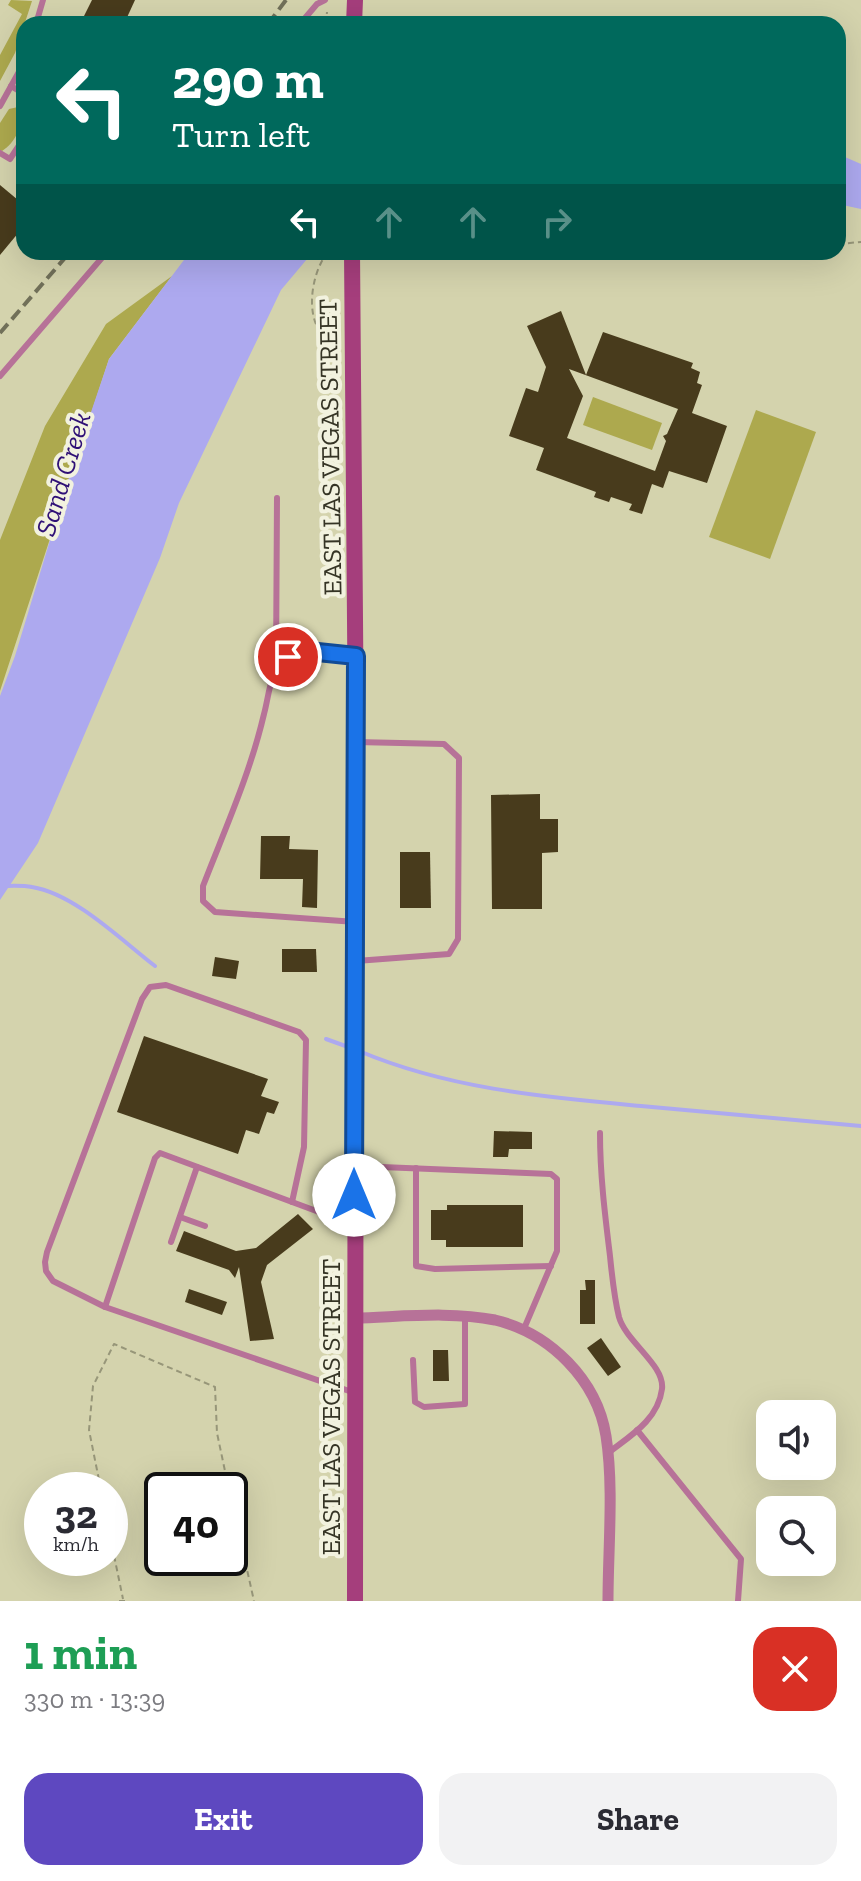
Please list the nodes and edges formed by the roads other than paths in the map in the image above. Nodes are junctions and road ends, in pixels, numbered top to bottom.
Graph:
1 (325, 0) edge
2 (307, 16) edge
3 (16, 74) edge
4 (11, 86) junction
5 (16, 89) edge
6 (0, 106) edge
7 (16, 150) edge
8 (0, 153) edge
9 (100, 260) edge
10 (352, 260) edge
11 (0, 376) edge
12 (277, 498) dead end
13 (356, 656) junction
14 (276, 668) junction
15 (356, 742) junction
16 (356, 922) junction
17 (355, 961) junction
18 (600, 1133) dead end
19 (354, 1165) junction
20 (197, 1167) junction
21 (416, 1168) junction
22 (292, 1202) junction
23 (180, 1217) junction
24 (354, 1225) junction
25 (205, 1226) dead end
26 (171, 1242) dead end
27 (551, 1266) junction
28 (105, 1307) junction
29 (465, 1317) junction
30 (355, 1318) junction
31 (523, 1331) junction
32 (413, 1360) dead end
33 (355, 1393) junction
34 (637, 1430) junction
35 (608, 1453) junction
36 (355, 1601) edge
37 (608, 1601) edge
38 (738, 1601) edge

1 - 2 lane
3 - 4 lane
4 - 5 lane
4 - 6 lane
7 - 8 lane
9 - 11 lane
10 - 13 street, EAST LAS VEGAS STREET
12 - 14 lane
13 - 14 lane
13 - 15 street, EAST LAS VEGAS STREET
14 - 16 lane
15 - 16 street, EAST LAS VEGAS STREET
15 - 17 lane
16 - 17 street, EAST LAS VEGAS STREET
17 - 19 street, EAST LAS VEGAS STREET
18 - 34 lane
19 - 21 lane
19 - 24 street, EAST LAS VEGAS STREET
20 - 22 lane
20 - 23 lane
20 - 28 lane
21 - 27 lane
21 - 27 lane
22 - 24 lane
22 - 28 lane
23 - 25 lane
23 - 26 lane
24 - 30 street, EAST LAS VEGAS STREET
27 - 31 lane
28 - 33 lane
29 - 30 street
29 - 31 street
29 - 32 lane
30 - 33 street, EAST LAS VEGAS STREET
31 - 35 street
33 - 36 street, EAST LAS VEGAS STREET
34 - 35 lane
34 - 38 lane
35 - 37 street

